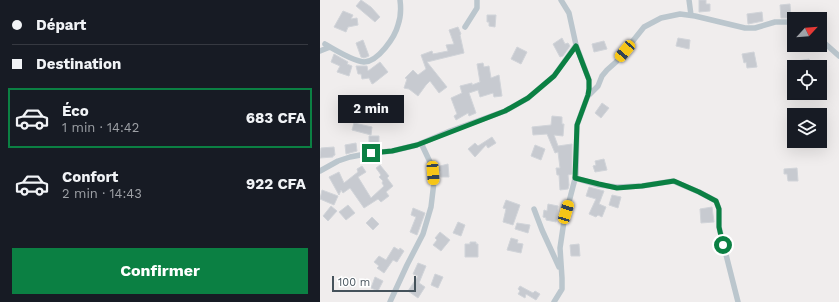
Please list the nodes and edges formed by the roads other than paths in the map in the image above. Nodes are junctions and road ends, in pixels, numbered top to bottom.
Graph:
1 (400, 0) edge
2 (477, 0) edge
3 (562, 0) edge
4 (689, 0) edge
5 (691, 15) junction
6 (787, 22) edge
7 (465, 27) dead end
8 (827, 45) edge
9 (576, 46) junction
10 (320, 51) edge
11 (839, 56) edge
12 (588, 95) junction
13 (420, 143) junction
14 (320, 170) edge
15 (575, 178) junction
16 (534, 209) dead end
17 (562, 274) junction
18 (390, 302) edge
19 (554, 302) edge
20 (738, 302) edge

1 - 10 street
2 - 7 street
3 - 9 street
4 - 5 street
5 - 6 street
5 - 12 street
8 - 11 street
9 - 12 street
9 - 13 street
12 - 15 street
13 - 14 street
13 - 18 street
15 - 17 street
15 - 20 street
16 - 17 street
17 - 19 street

